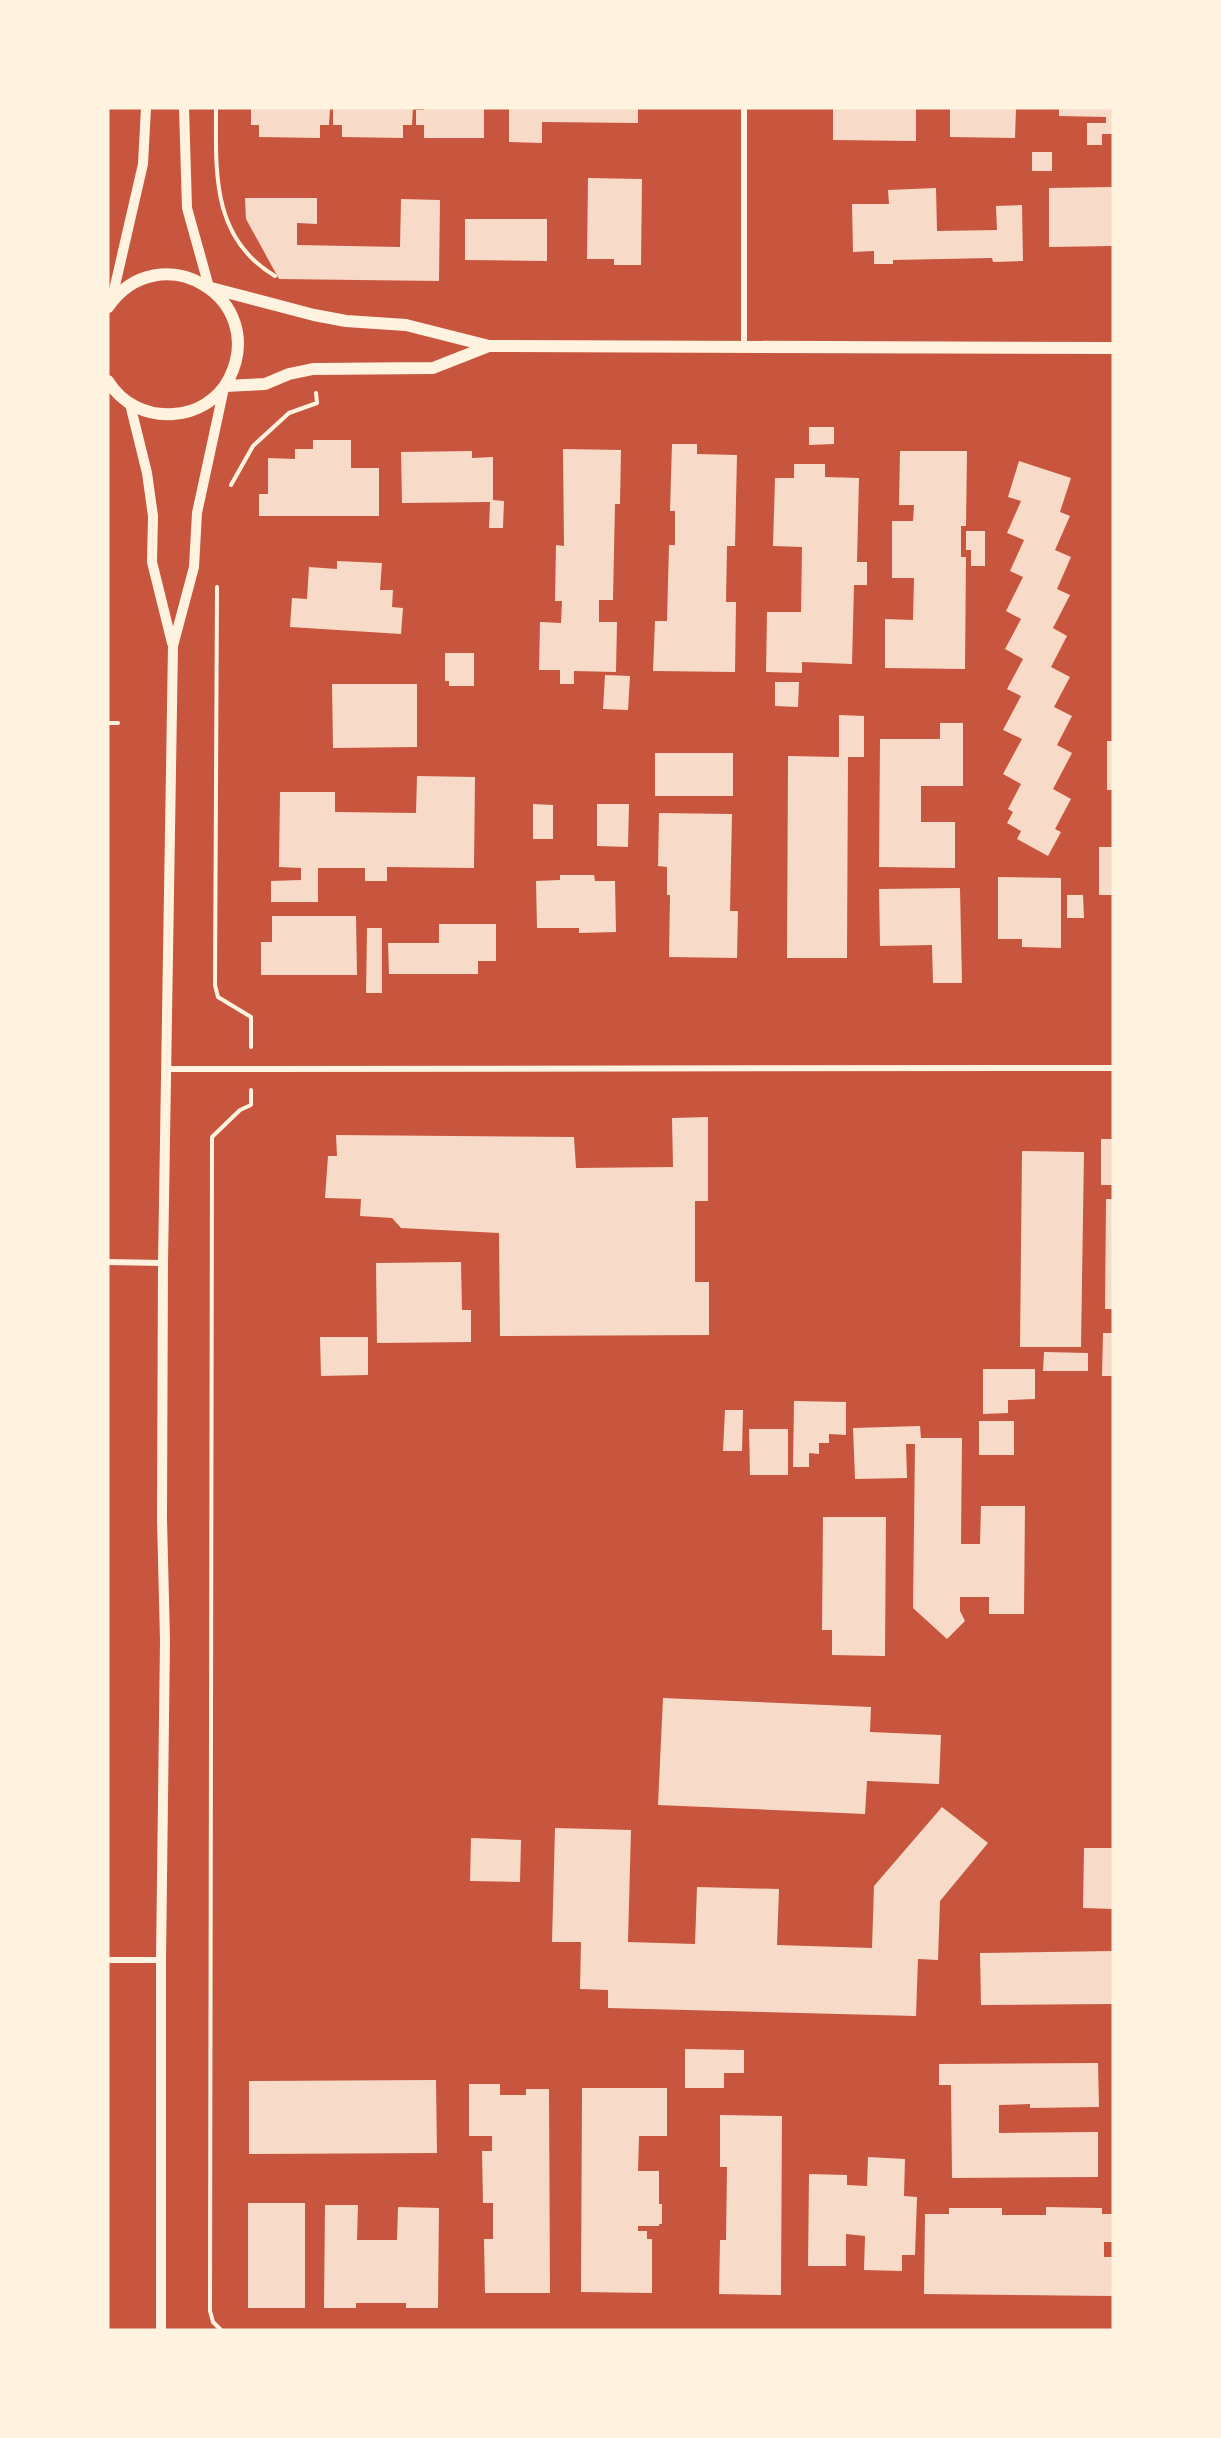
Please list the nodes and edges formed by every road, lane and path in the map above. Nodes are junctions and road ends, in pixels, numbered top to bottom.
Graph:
1 (146, 108) edge
2 (184, 108) edge
3 (216, 108) edge
4 (744, 108) edge
5 (279, 279) dead end
6 (210, 288) junction
7 (109, 304) edge
8 (489, 346) junction
9 (744, 348) junction
10 (1113, 348) edge
11 (108, 381) edge
12 (225, 387) junction
13 (316, 390) dead end
14 (108, 399) edge
15 (129, 404) junction
16 (228, 495) dead end
17 (217, 578) dead end
18 (173, 646) junction
19 (108, 723) edge
20 (118, 723) dead end
21 (250, 1036) dead end
22 (1113, 1068) edge
23 (165, 1069) junction
24 (250, 1095) dead end
25 (108, 1262) edge
26 (163, 1263) junction
27 (161, 1959) junction
28 (108, 1960) edge
29 (161, 2330) edge
30 (221, 2330) edge

1 - 7 street
2 - 6 street
3 - 5 path
4 - 9 street
6 - 7 main road
6 - 8 main road
6 - 12 main road
8 - 9 main road
8 - 12 main road
9 - 10 main road
11 - 15 main road
12 - 15 main road
12 - 18 street
13 - 16 path
14 - 15 main road
15 - 18 street
17 - 21 path
18 - 23 street
19 - 20 path
22 - 23 street
23 - 26 street
24 - 30 path
25 - 26 street
26 - 27 street
27 - 28 street
27 - 29 street

